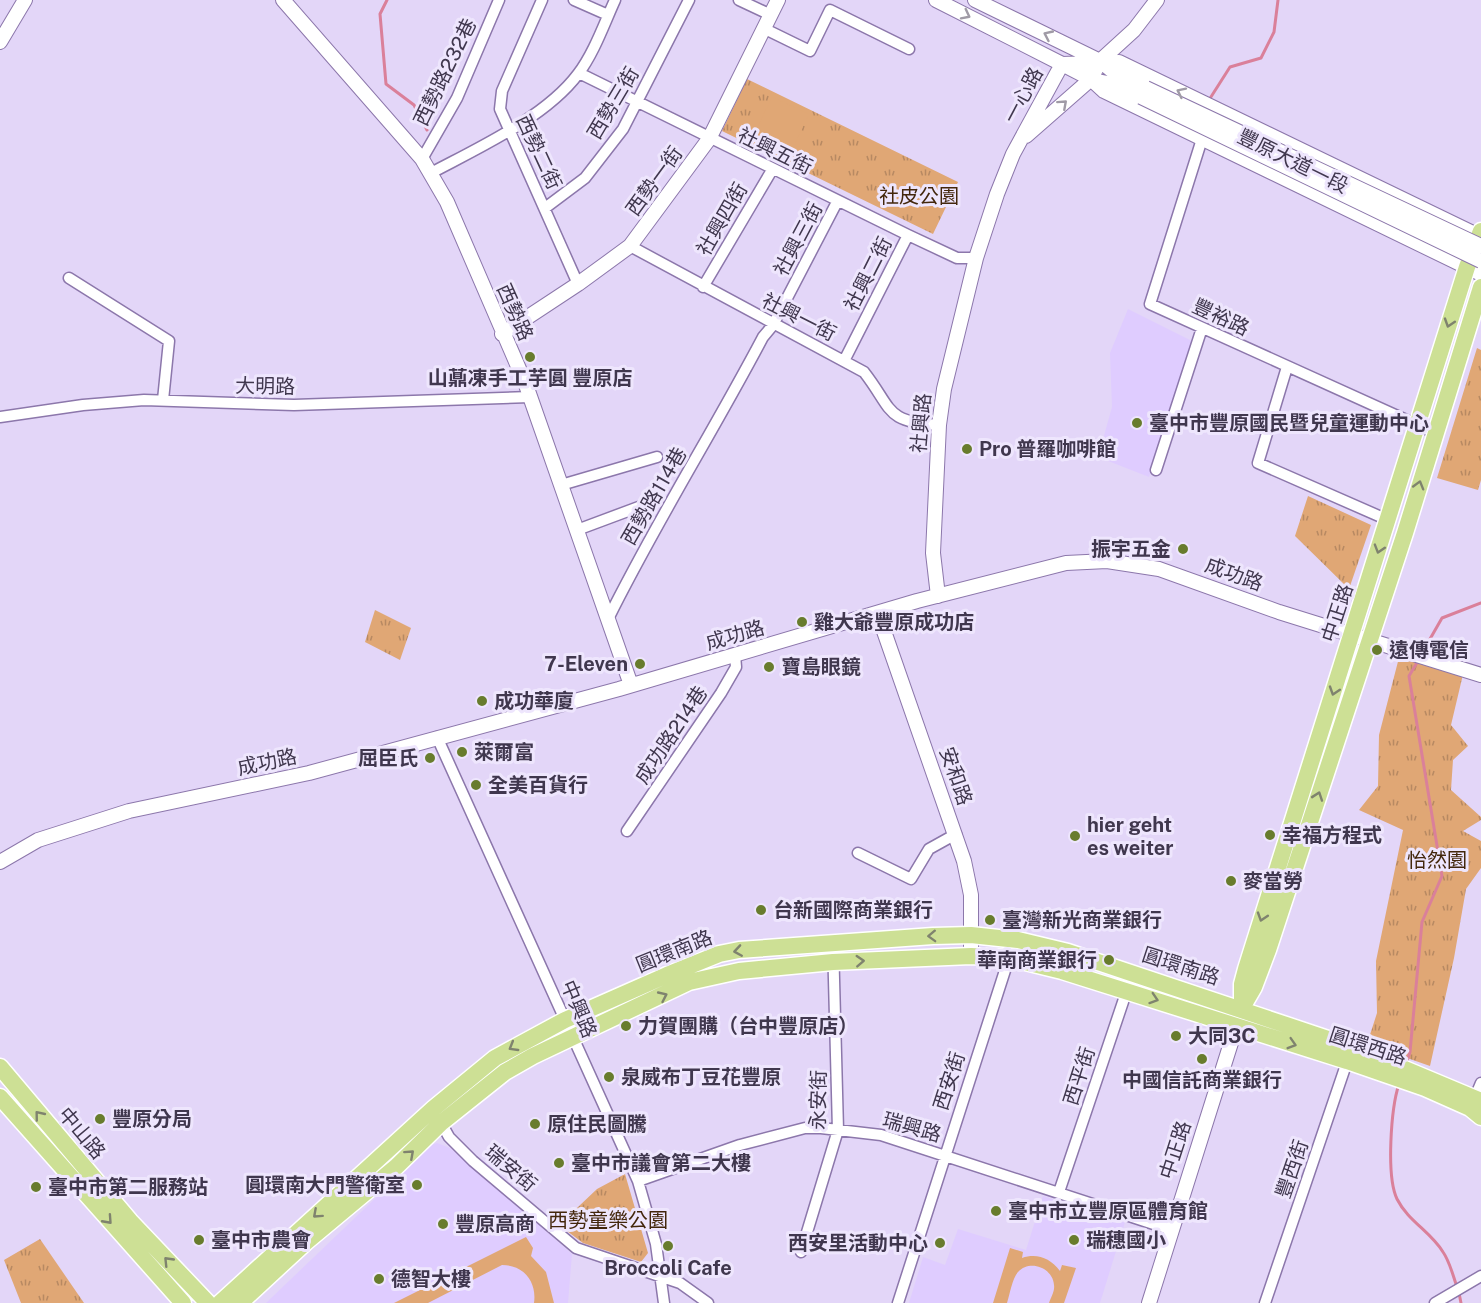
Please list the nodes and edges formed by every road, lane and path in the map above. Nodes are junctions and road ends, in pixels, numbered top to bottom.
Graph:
1 (25, 0) edge
2 (283, 0) edge
3 (499, 0) edge
4 (542, 0) edge
5 (574, 0) edge
6 (615, 0) edge
7 (689, 0) edge
8 (739, 0) edge
9 (778, 0) edge
10 (936, 0) edge
11 (975, 0) edge
12 (1156, 0) edge
13 (608, 15) junction
14 (771, 15) junction
15 (765, 29) junction
16 (0, 42) edge
17 (909, 49) dead end
18 (1100, 61) junction
19 (1062, 64) junction
20 (579, 73) junction
21 (1091, 79) junction
22 (1144, 92) junction
23 (638, 104) junction
24 (509, 131) junction
25 (709, 139) junction
26 (1202, 139) junction
27 (1019, 143) junction
28 (422, 159) junction
29 (772, 170) junction
30 (431, 173) junction
31 (837, 202) junction
32 (545, 208) junction
33 (908, 236) junction
34 (1481, 238) edge
35 (630, 246) junction
36 (976, 258) junction
37 (1476, 268) edge
38 (69, 278) dead end
39 (579, 284) junction
40 (703, 287) junction
41 (1481, 287) edge
42 (773, 325) junction
43 (1202, 328) junction
44 (502, 334) junction
45 (844, 361) junction
46 (1287, 367) junction
47 (734, 391) joint
48 (530, 397) junction
49 (163, 400) junction
50 (0, 417) edge
51 (939, 425) junction
52 (1417, 426) junction
53 (1435, 433) junction
54 (657, 457) dead end
55 (1156, 470) dead end
56 (561, 485) junction
57 (644, 505) dead end
58 (1388, 520) junction
59 (577, 530) junction
60 (938, 596) junction
61 (878, 614) junction
62 (608, 619) junction
63 (1352, 635) junction
64 (1370, 641) junction
65 (735, 655) junction
66 (1481, 675) edge
67 (631, 685) junction
68 (436, 737) junction
69 (627, 831) dead end
70 (956, 834) junction
71 (858, 853) dead end
72 (0, 862) edge
73 (971, 935) junction
74 (1012, 939) junction
75 (833, 942) junction
76 (971, 956) junction
77 (1009, 958) junction
78 (834, 962) junction
79 (1133, 972) junction
80 (1126, 990) junction
81 (1242, 1009) junction
82 (565, 1020) junction
83 (1236, 1027) junction
84 (572, 1038) junction
85 (1350, 1054) junction
86 (0, 1068) edge
87 (0, 1097) edge
88 (1478, 1101) edge
89 (434, 1108) junction
90 (441, 1123) junction
91 (838, 1130) junction
92 (944, 1155) junction
93 (638, 1181) junction
94 (1059, 1192) junction
95 (1172, 1230) junction
96 (801, 1252) dead end
97 (661, 1276) junction
98 (1481, 1276) edge
99 (183, 1303) edge
100 (208, 1303) edge
101 (220, 1303) edge
102 (240, 1303) edge
103 (664, 1303) edge
104 (708, 1303) edge
105 (898, 1303) edge
106 (1149, 1303) edge
107 (1265, 1303) edge
108 (1435, 1303) edge

1 - 16 street
2 - 28 street, 西勢路
3 - 28 street, 西勢路232巷
4 - 24 street, 西勢二街
5 - 13 street
6 - 13 street
7 - 23 street, 西勢三街
8 - 14 street
9 - 14 street, 西勢一街
10 -> 19 street, 豐原大道一段
18 -> 11 street, 豐原大道一段
12 - 18 street
13 - 20 street
14 - 15 street, 西勢一街
15 - 17 street
15 - 25 street, 西勢一街
18 - 19 street, 一心路
18 - 21 street
18 - 22 street, 豐原大道一段
34 -> 18 street, 豐原大道一段
19 - 21 street, 豐原大道一段
19 - 27 street, 一心路
20 - 23 street, 社興五街
20 - 24 street
21 - 22 street, 豐原大道一段
21 - 26 street, 豐原大道一段
27 -> 21 street
22 - 34 street, bridge
22 - 37 street, bridge
23 - 25 street, 社興五街
23 - 32 street, 西勢三街
24 - 30 street
24 - 32 street, 西勢二街
25 - 29 street, 社興五街
25 - 35 street, 西勢一街
26 - 37 street, 豐原大道一段
26 - 43 street, 豐裕路
27 - 36 street, 一心路
28 - 30 street, 西勢路
29 - 31 street, 社興五街
29 - 40 street, 社興四街
30 - 44 street, 西勢路
31 - 33 street, 社興五街
31 - 42 street, 社興三街
32 - 39 street, 西勢二街
33 - 36 street, 社興五街
33 - 45 street, 社興二街
34 - 37 main road, 中正路
35 - 39 street, 西勢一街
35 - 40 street, 社興一街
36 - 51 street, 社興路
37 -> 52 main road, 中正路
38 - 49 street
39 - 44 street, 西勢一街
40 - 42 street, 社興一街
41 - 53 main road, 中正路
42 - 45 street, 社興一街
42 - 47 street, 社興三街
43 - 46 street, 豐裕路
43 - 55 street
44 - 48 street, 西勢路
45 - 51 street, 社興一街
46 - 52 street, 豐裕路
46 - 58 street
47 - 62 street, 西勢路114巷
48 - 49 street, 大明路
48 - 56 street, 西勢路
49 - 50 street, 大明路
51 - 60 street, 社興路
52 - 53 street, 豐裕路
52 - 58 main road, 中正路
64 -> 53 main road, 中正路
54 - 56 street
56 - 59 street, 西勢路
57 - 59 street
58 -> 63 main road, 中正路
59 - 62 street, 西勢路
60 - 61 street, 成功路
60 - 63 street, 成功路
61 - 65 street, 成功路
61 - 70 street, 安和路
62 - 67 street, 西勢路
63 - 64 street, 成功路
63 -> 81 main road, 中正路
64 - 66 street, 成功路
81 -> 64 main road, 中正路
65 - 67 street, 成功路
65 - 69 street, 成功路214巷
67 - 68 street, 成功路
68 - 72 street, 成功路
68 - 82 street, 中興路
70 - 71 street
70 - 73 street, 安和路
73 - 74 main road, 圓環南路
73 -> 75 main road, 圓環南路
73 - 76 street, 安和路
74 - 77 street, 西安街
74 - 79 main road, 圓環南路
75 - 78 street, 永安街
75 -> 82 main road, 圓環南路
76 - 77 main road, 圓環南路
78 -> 76 main road, 圓環南路
77 - 80 main road, 圓環南路
77 - 92 street, 西安街
84 -> 78 main road, 圓環南路
78 - 91 street, 永安街
79 - 80 street, 西平街
79 - 81 main road, 圓環南路
80 -> 83 main road, 圓環南路
80 - 94 street, 西平街
81 - 83 main road, 中正路
81 - 85 main road, 圓環西路
82 - 84 street, 中興路
82 -> 89 main road, 圓環南路
83 -> 85 main road, 圓環西路
83 - 95 street, 中正路
84 - 90 main road, 圓環南路
84 - 93 street, 中興路
85 - 88 main road, 圓環西路
85 - 107 street, 豐西街
100 -> 86 main road, 中山路
87 -> 99 main road, 中山路
89 - 90 street, 瑞安街
89 -> 101 main road, 圓環南路
90 - 97 street, 瑞安街
102 -> 90 main road, 圓環南路
91 - 92 street, 瑞興路
91 - 93 street, 瑞興路
91 - 96 street, 永安街
92 - 94 street, 瑞興路
92 - 105 street, 西安街
93 - 97 street, 中興路
94 - 95 street, 瑞興路
95 - 106 street, 中正路
97 - 103 street, 中興路
97 - 104 street, 瑞安街
98 - 108 street

